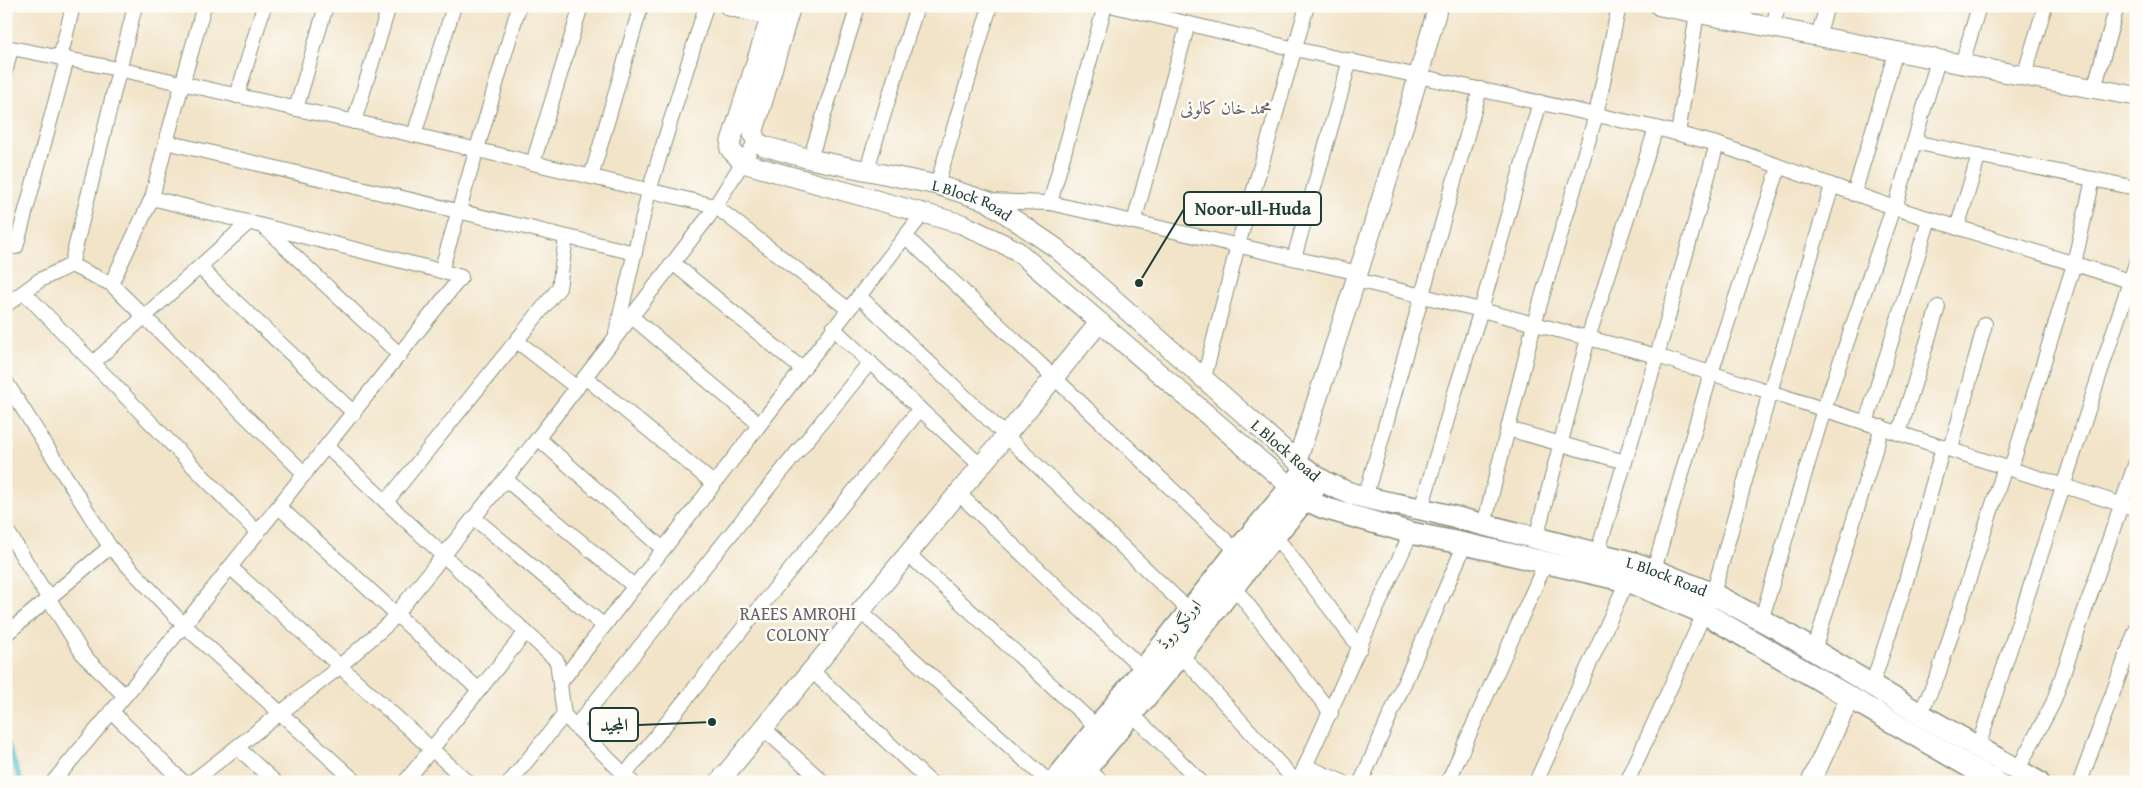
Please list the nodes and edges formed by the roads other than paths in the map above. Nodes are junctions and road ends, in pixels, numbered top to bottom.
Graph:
1 (73, 6) edge
2 (135, 6) edge
3 (204, 6) edge
4 (264, 6) edge
5 (326, 6) edge
6 (389, 6) edge
7 (454, 6) edge
8 (520, 6) edge
9 (580, 6) edge
10 (641, 6) edge
11 (706, 6) edge
12 (729, 6) edge
13 (792, 6) edge
14 (858, 6) edge
15 (917, 6) edge
16 (990, 6) edge
17 (1105, 6) edge
18 (1114, 6) edge
19 (1307, 6) edge
20 (1438, 6) edge
21 (1619, 6) edge
22 (1660, 6) edge
23 (1778, 6) edge
24 (1827, 6) edge
25 (1978, 6) edge
26 (2045, 6) edge
27 (2117, 6) edge
28 (1693, 10) edge
29 (772, 11) edge
30 (1744, 14) edge
31 (1188, 24) junction
32 (1773, 27) junction
33 (1818, 36) junction
34 (9, 47) edge
35 (1295, 49) junction
36 (1896, 51) junction
37 (63, 58) junction
38 (1350, 60) junction
39 (1938, 60) junction
40 (1962, 64) junction
41 (6, 69) edge
42 (118, 69) junction
43 (1419, 75) junction
44 (2024, 76) junction
45 (182, 83) junction
46 (1480, 89) junction
47 (2094, 89) junction
48 (237, 96) junction
49 (2136, 96) edge
50 (1540, 102) junction
51 (296, 109) junction
52 (1596, 115) junction
53 (354, 122) junction
54 (1656, 128) junction
55 (1678, 134) junction
56 (414, 135) junction
57 (166, 142) junction
58 (756, 142) junction
59 (1914, 142) junction
60 (1717, 144) junction
61 (477, 150) junction
62 (1979, 155) junction
63 (810, 158) junction
64 (533, 163) junction
65 (743, 163) junction
66 (1779, 167) junction
67 (867, 169) junction
68 (591, 177) junction
69 (2093, 179) junction
70 (938, 185) junction
71 (1832, 186) junction
72 (2136, 188) edge
73 (649, 191) junction
74 (1854, 194) junction
75 (152, 198) junction
76 (987, 201) junction
77 (1050, 203) junction
78 (715, 206) junction
79 (1894, 208) junction
80 (459, 212) junction
81 (924, 212) junction
82 (1929, 219) junction
83 (1134, 222) junction
84 (248, 223) junction
85 (263, 226) junction
86 (1956, 228) junction
87 (904, 236) junction
88 (566, 237) junction
89 (1238, 246) junction
90 (16, 247) dead end
91 (635, 253) junction
92 (1294, 258) junction
93 (673, 263) junction
94 (2136, 263) edge
95 (2074, 264) junction
96 (70, 265) junction
97 (200, 268) junction
98 (441, 271) junction
99 (1357, 276) junction
100 (2133, 282) edge
101 (111, 284) junction
102 (24, 292) junction
103 (858, 296) junction
104 (1422, 296) junction
105 (6, 305) edge
106 (1938, 307) dead end
107 (848, 309) junction
108 (1481, 310) junction
109 (632, 317) junction
110 (146, 318) junction
111 (1100, 322) junction
112 (1534, 324) junction
113 (1985, 324) dead end
114 (833, 328) junction
115 (1588, 338) junction
116 (614, 340) junction
117 (517, 341) junction
118 (400, 355) junction
119 (1657, 356) junction
120 (870, 362) junction
121 (94, 363) junction
122 (802, 369) junction
123 (1711, 373) junction
124 (1054, 377) junction
125 (1204, 378) junction
126 (6, 382) edge
127 (581, 382) junction
128 (1770, 392) junction
129 (920, 409) junction
130 (1824, 410) junction
131 (354, 413) junction
132 (1866, 422) junction
133 (759, 424) junction
134 (1882, 428) junction
135 (1508, 429) junction
136 (1899, 433) junction
137 (1005, 435) junction
138 (538, 438) junction
139 (1561, 444) junction
140 (327, 447) junction
141 (1947, 448) junction
142 (1626, 462) junction
143 (2136, 462) edge
144 (980, 465) junction
145 (2008, 468) junction
146 (1308, 470) junction
147 (305, 474) junction
148 (505, 479) junction
149 (714, 484) junction
150 (2065, 486) junction
151 (957, 492) junction
152 (1299, 494) junction
153 (1365, 498) junction
154 (386, 502) junction
155 (2122, 504) junction
156 (279, 507) junction
157 (1421, 509) junction
158 (2136, 510) edge
159 (474, 518) junction
160 (1484, 525) junction
161 (1269, 528) junction
162 (6, 529) edge
163 (258, 533) junction
164 (1411, 533) junction
165 (1536, 538) junction
166 (1465, 544) junction
167 (110, 547) junction
168 (663, 549) junction
169 (1237, 551) junction
170 (907, 553) junction
171 (1597, 554) junction
172 (444, 555) junction
173 (1546, 562) junction
174 (230, 567) junction
175 (1654, 570) junction
176 (1627, 581) junction
177 (634, 586) junction
178 (1235, 588) junction
179 (1713, 594) junction
180 (48, 598) junction
181 (860, 611) junction
182 (1190, 611) junction
183 (396, 614) junction
184 (1704, 614) junction
185 (1761, 621) junction
186 (184, 625) junction
187 (604, 626) junction
188 (2136, 630) edge
189 (525, 633) junction
190 (6, 634) edge
191 (1360, 648) junction
192 (1814, 650) junction
193 (1182, 655) junction
194 (340, 666) junction
195 (811, 670) junction
196 (1150, 676) junction
197 (560, 683) junction
198 (1872, 685) junction
199 (479, 690) junction
200 (124, 696) junction
201 (1850, 697) junction
202 (112, 711) junction
203 (280, 713) junction
204 (1131, 713) junction
205 (1330, 713) junction
206 (1920, 714) junction
207 (564, 715) junction
208 (575, 727) junction
209 (1097, 727) junction
210 (764, 728) junction
211 (237, 746) junction
212 (1978, 746) junction
213 (432, 749) junction
214 (1305, 766) junction
215 (2018, 769) junction
216 (1080, 774) edge
217 (63, 778) edge
218 (625, 779) edge
219 (183, 782) edge
220 (192, 782) edge
221 (275, 782) edge
222 (356, 782) edge
223 (405, 782) edge
224 (468, 782) edge
225 (510, 782) edge
226 (719, 782) edge
227 (823, 782) edge
228 (930, 782) edge
229 (1050, 782) edge
230 (1054, 782) edge
231 (1102, 782) edge
232 (1201, 782) edge
233 (1297, 782) edge
234 (1344, 782) edge
235 (1361, 782) edge
236 (1448, 782) edge
237 (1536, 782) edge
238 (1627, 782) edge
239 (1811, 782) edge
240 (1996, 782) edge
241 (2038, 782) edge
242 (2080, 782) edge

1 - 37 street
2 - 42 street
3 - 45 street
4 - 48 street
5 - 51 street
6 - 53 street
7 - 56 street
8 - 61 street
9 - 64 street
10 - 68 street
11 - 73 street
12 - 29 street
13 - 58 street
14 - 63 street
15 - 67 street
16 - 70 street
17 - 77 street
18 - 31 street
19 - 35 street
20 - 43 street
21 - 52 street
22 - 28 street
23 - 32 street
24 - 33 street
25 - 40 street
26 - 44 street
27 - 47 street
28 - 30 street
28 - 55 street
29 - 65 street
30 - 32 street
31 - 35 street
31 - 83 street
32 - 33 street
33 - 36 street
34 - 37 street
34 - 41 street
35 - 38 street
35 - 89 street
36 - 39 street
36 - 74 street
37 - 42 street
37 - 90 street
38 - 43 street
38 - 92 street
39 - 40 street
39 - 59 street
40 - 44 street
42 - 45 street
42 - 96 street
43 - 46 street
43 - 99 street
44 - 47 street
45 - 48 street
45 - 57 street
46 - 50 street
46 - 104 street
47 - 49 street
48 - 51 street
50 - 52 street
50 - 108 street
51 - 53 street
52 - 54 street
52 - 112 street
53 - 56 street
54 - 55 street
54 - 115 street
55 - 60 street
56 - 61 street
57 - 75 street
57 - 80 street
58 - 63 street, L Block Road
58 - 65 street
59 - 62 street
59 - 79 street
60 - 66 street
60 - 119 street
61 - 64 street
61 - 80 street
62 - 69 street
62 - 86 street
63 - 67 street, L Block Road
64 - 68 street
65 - 78 street
65 - 81 street, L Block Road
66 - 71 street
66 - 123 street
67 - 70 street, L Block Road
68 - 73 street
69 - 72 street
69 - 95 street
70 - 76 street, L Block Road
71 - 74 street
71 - 128 street
73 - 78 street
73 - 91 street
74 - 79 street
75 - 84 street
75 - 101 street
76 - 77 street
76 - 125 street, L Block Road
77 - 83 street
78 - 93 street
78 - 107 street
79 - 82 street
79 - 130 street
80 - 88 street
80 - 98 street
81 - 87 street
81 - 111 street, L Block Road
82 - 86 street
82 - 132 street
83 - 89 street
84 - 85 street
84 - 97 street
85 - 98 street
85 - 118 street
86 - 95 street
87 - 103 street
87 - 124 street
88 - 91 street
88 - 117 street
89 - 92 street
89 - 125 street
91 - 116 street
92 - 99 street
93 - 109 street
93 - 122 street
94 - 100 street
95 - 100 street
95 - 145 street
96 - 101 street
96 - 102 street
97 - 110 street
97 - 131 street
98 - 118 street
99 - 104 street
99 - 146 street
100 - 150 street
101 - 110 street
102 - 105 street
102 - 121 street
103 - 107 street
103 - 137 street
104 - 108 street
104 - 153 street
106 - 136 street
107 - 114 street
108 - 112 street
108 - 157 street
109 - 116 street
109 - 133 street
110 - 121 street
110 - 147 street
111 - 124 street
111 - 152 street, L Block Road
112 - 115 street
112 - 135 street
113 - 141 street
114 - 120 street
114 - 122 street
115 - 119 street
115 - 139 street
116 - 127 street
117 - 127 street
117 - 154 street
118 - 131 street
119 - 123 street
119 - 142 street
120 - 129 street
120 - 208 street
121 - 163 street
122 - 133 street
123 - 128 street
123 - 175 street
124 - 137 street
124 - 169 street
125 - 146 street, L Block Road
126 - 167 street
127 - 138 street
127 - 149 street
128 - 130 street
128 - 179 street
129 - 144 street
129 - 218 street
130 - 132 street
130 - 185 street
131 - 140 street
132 - 134 street
133 - 149 street
134 - 136 street
134 - 192 street
135 - 139 street
135 - 160 street
136 - 141 street
137 - 144 street
137 - 182 street
138 - 148 street
138 - 168 street
139 - 142 street
139 - 165 street
140 - 147 street
140 - 154 street
141 - 145 street
141 - 198 street
142 - 171 street
143 - 155 street
144 - 151 street
145 - 150 street
145 - 206 street
146 - 152 main road, اورنگی روڈ
146 - 153 main road, L Block Road
147 - 156 street
148 - 159 street
148 - 177 street
149 - 168 street
150 - 155 street
150 - 212 street
151 - 170 street
151 - 196 street
152 - 161 main road, اورنگی روڈ
152 - 164 main road, L Block Road
153 - 157 main road, L Block Road
154 - 172 street
155 - 158 street
155 - 215 street
156 - 163 street
156 - 183 street
157 - 160 main road, L Block Road
159 - 172 street
159 - 187 street
160 - 165 main road, L Block Road
161 - 169 main road, اورنگی روڈ
161 - 178 main road, اورنگی روڈ
161 - 191 street
162 - 180 street
163 - 174 street
164 - 166 main road, L Block Road
164 - 191 street
165 - 171 main road, L Block Road
166 - 173 main road, L Block Road
166 - 235 street
167 - 180 street
167 - 186 street
168 - 177 street
169 - 182 main road, اورنگی روڈ
170 - 181 street
170 - 209 street
171 - 175 main road, L Block Road
172 - 183 street
172 - 189 street
173 - 176 main road, L Block Road
173 - 236 street
174 - 186 street
174 - 194 street
175 - 179 main road, L Block Road
176 - 184 main road, L Block Road
176 - 237 street
177 - 187 street
178 - 193 main road, اورنگی روڈ
178 - 205 street
179 - 184 street
179 - 185 main road, L Block Road
180 - 190 street
180 - 200 street
181 - 195 street
181 - 229 street
182 - 196 main road, اورنگی روڈ
183 - 194 street
183 - 199 street
184 - 201 main road, L Block Road
184 - 238 street
185 - 192 main road, L Block Road
186 - 200 street
186 - 203 street
187 - 197 street
188 - 242 street
189 - 197 street
189 - 199 street
191 - 205 street
192 - 198 main road, L Block Road
193 - 196 main road, اورنگی روڈ
193 - 233 street
194 - 203 street
194 - 213 street
195 - 210 street
195 - 228 street
196 - 204 main road, اورنگی روڈ
196 - 209 main road, اورنگی روڈ
197 - 207 street
198 - 206 main road, L Block Road
199 - 213 street
200 - 202 street
201 - 239 street
201 - 240 main road, L Block Road
202 - 217 street
202 - 219 street
203 - 211 street
203 - 222 street
204 - 216 main road, اورنگی روڈ
204 - 232 street
205 - 214 street
206 - 212 main road, L Block Road
207 - 208 street
207 - 225 street
208 - 218 street
209 - 230 main road, اورنگی روڈ
210 - 226 street
210 - 227 street
211 - 220 street
211 - 221 street
212 - 215 main road, L Block Road
213 - 223 street
213 - 224 street
214 - 233 street
214 - 234 street
215 - 241 main road, L Block Road
216 - 231 street

